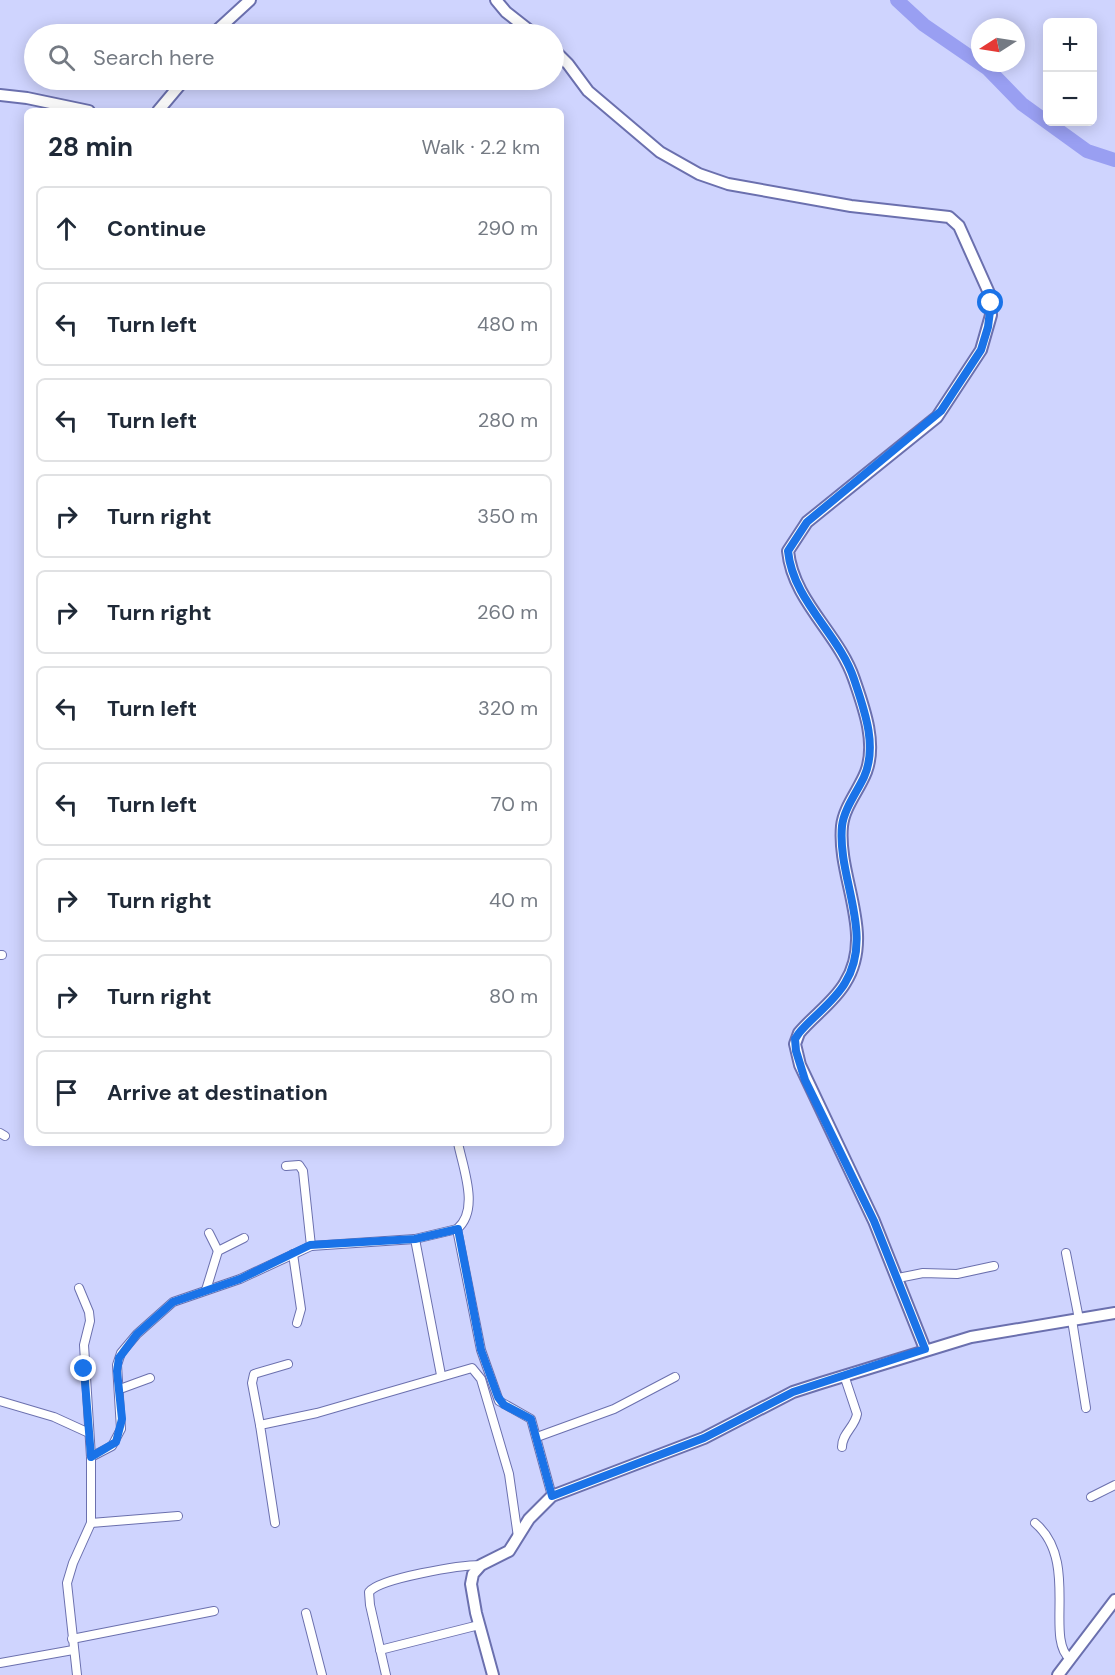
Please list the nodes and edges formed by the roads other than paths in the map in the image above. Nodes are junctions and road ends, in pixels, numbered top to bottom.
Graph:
1 (249, 0) edge
2 (496, 0) edge
3 (224, 24) edge
4 (521, 24) edge
5 (564, 61) edge
6 (176, 90) edge
7 (0, 95) edge
8 (76, 108) edge
9 (161, 108) edge
10 (459, 1146) edge
11 (286, 1166) dead end
12 (458, 1229) junction
13 (209, 1233) dead end
14 (244, 1238) dead end
15 (415, 1239) junction
16 (310, 1245) junction
17 (218, 1251) junction
18 (1066, 1253) dead end
19 (293, 1254) junction
20 (994, 1266) dead end
21 (898, 1278) junction
22 (79, 1288) dead end
23 (206, 1290) junction
24 (1115, 1313) edge
25 (1076, 1319) junction
26 (297, 1323) dead end
27 (925, 1349) junction
28 (288, 1364) dead end
29 (441, 1375) junction
30 (844, 1376) junction
31 (675, 1377) dead end
32 (150, 1378) dead end
33 (120, 1389) junction
34 (0, 1401) edge
35 (1086, 1408) dead end
36 (260, 1425) junction
37 (89, 1433) junction
38 (537, 1437) junction
39 (842, 1447) dead end
40 (91, 1457) junction
41 (1115, 1485) edge
42 (552, 1496) junction
43 (1091, 1497) dead end
44 (178, 1516) dead end
45 (91, 1523) junction
46 (275, 1523) dead end
47 (1035, 1523) dead end
48 (518, 1537) junction
49 (481, 1565) junction
50 (1115, 1600) edge
51 (214, 1611) dead end
52 (306, 1613) dead end
53 (479, 1624) junction
54 (72, 1639) junction
55 (73, 1650) junction
56 (380, 1650) junction
57 (1070, 1659) junction
58 (0, 1663) edge
59 (77, 1675) edge
60 (322, 1675) edge
61 (386, 1675) edge
62 (493, 1675) edge
63 (1058, 1675) edge

1 - 3 street
2 - 4 street
5 - 21 street
6 - 9 street
7 - 8 street
10 - 12 street
11 - 16 street
12 - 15 street
12 - 38 street
13 - 17 street
14 - 17 street
15 - 16 street
15 - 29 street
16 - 19 street
17 - 23 street
18 - 25 street
19 - 23 street
19 - 26 street
20 - 21 street
21 - 27 street
22 - 37 street
23 - 33 street
24 - 25 street
25 - 27 street
25 - 35 street
27 - 30 street
28 - 36 street
29 - 36 street
29 - 48 street
30 - 39 street
30 - 42 street
31 - 38 street
32 - 33 street
33 - 40 street
34 - 37 street
36 - 46 street
37 - 40 street
38 - 42 street
40 - 45 street
41 - 43 street
42 - 48 street
44 - 45 street
45 - 54 street
47 - 57 street
48 - 49 street
49 - 53 street
49 - 56 street
50 - 57 street
51 - 54 street
52 - 60 street
53 - 56 street
53 - 62 street
54 - 55 street
55 - 58 street
55 - 59 street
56 - 61 street
57 - 63 street

